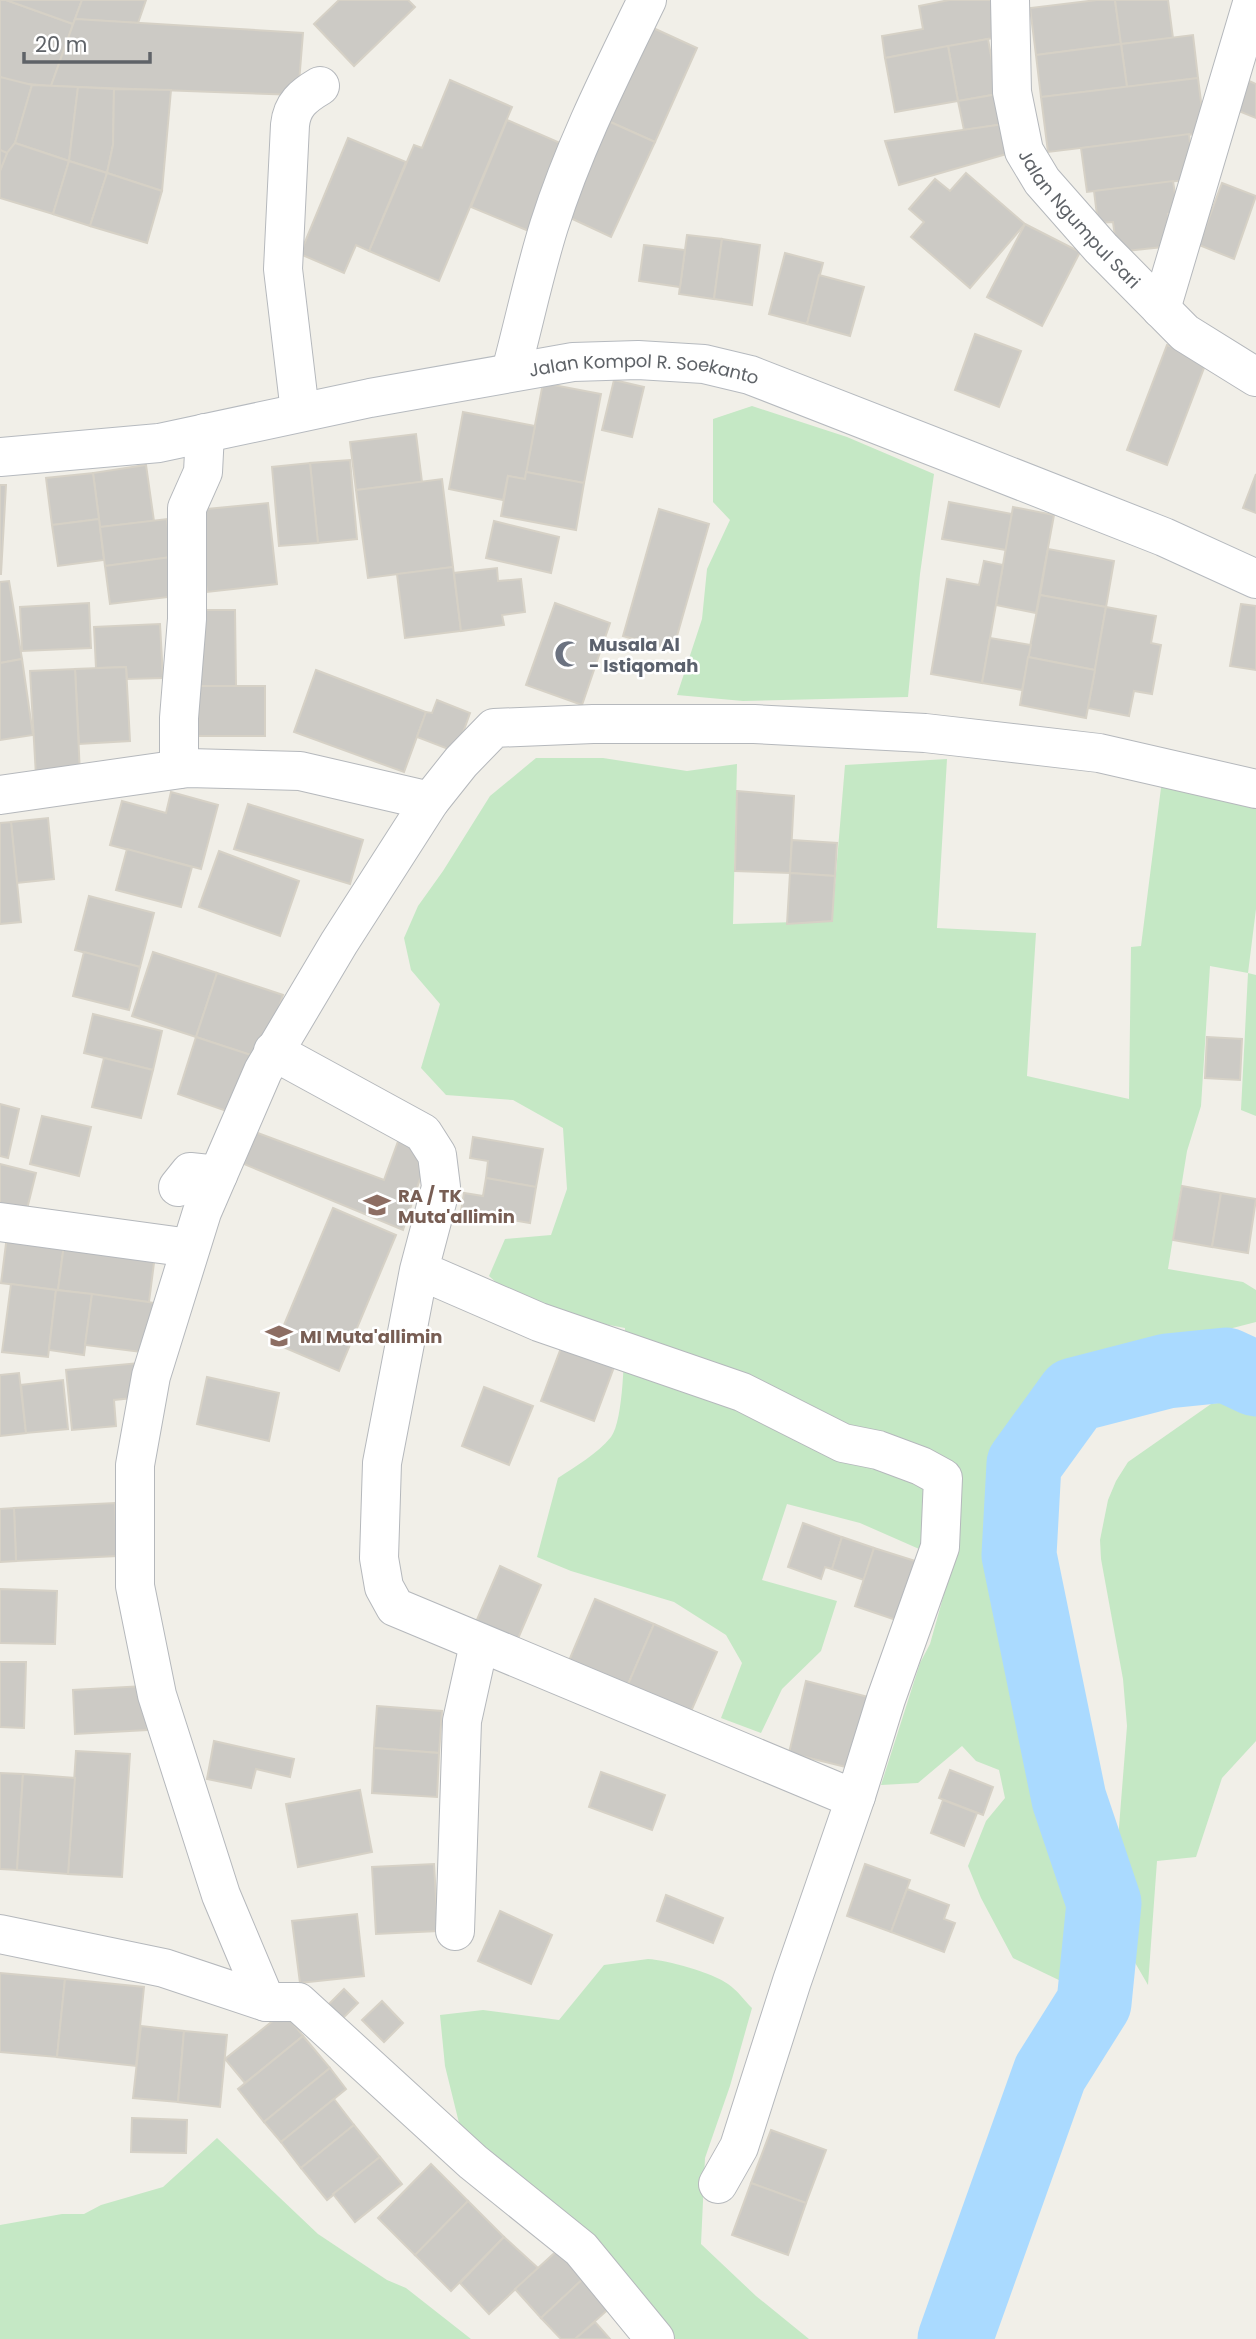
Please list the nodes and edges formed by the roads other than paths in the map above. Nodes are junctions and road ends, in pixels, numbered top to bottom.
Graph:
1 (647, 0) edge
2 (1010, 0) edge
3 (1253, 0) edge
4 (320, 86) dead end
5 (1161, 309) junction
6 (511, 371) junction
7 (1256, 377) edge
8 (300, 412) junction
9 (205, 433) junction
10 (0, 457) edge
11 (1256, 579) edge
12 (179, 769) junction
13 (1256, 789) edge
14 (0, 795) edge
15 (429, 801) junction
16 (273, 1051) junction
17 (218, 1175) junction
18 (178, 1187) dead end
19 (0, 1222) edge
20 (190, 1248) junction
21 (419, 1270) junction
22 (479, 1644) junction
23 (856, 1796) junction
24 (455, 1931) dead end
25 (0, 1934) edge
26 (266, 2002) junction
27 (718, 2184) dead end
28 (655, 2339) edge

1 - 6 street
2 - 5 street, Jalan Ngumpul Sari
3 - 5 street
4 - 8 street
5 - 7 street, Jalan Ngumpul Sari
6 - 8 street, Jalan Kompol R. Soekanto
6 - 11 street, Jalan Kompol R. Soekanto
8 - 9 street, Jalan Kompol R. Soekanto
9 - 10 street, Jalan Kompol R. Soekanto
9 - 12 street
12 - 14 street
12 - 15 street
13 - 15 street
15 - 16 street
16 - 17 street
16 - 21 street
17 - 18 street
17 - 20 street
19 - 20 street
20 - 26 street
21 - 22 street
21 - 23 street
22 - 23 street
22 - 24 street
23 - 27 street
25 - 26 street
26 - 28 street

